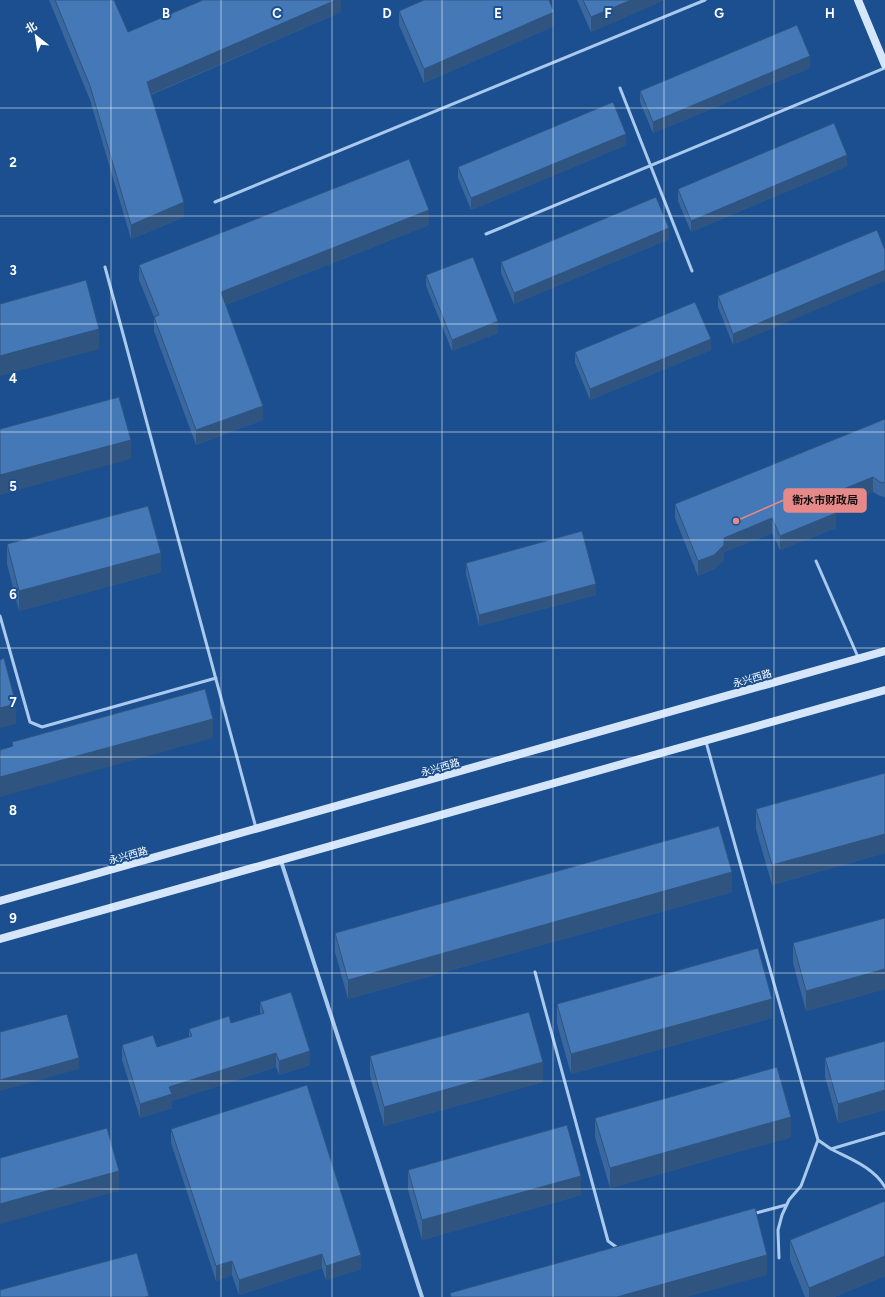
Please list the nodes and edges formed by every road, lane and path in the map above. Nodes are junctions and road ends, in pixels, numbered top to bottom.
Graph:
1 (704, 0) edge
2 (858, 0) edge
3 (885, 65) edge
4 (885, 68) edge
5 (620, 88) dead end
6 (651, 165) junction
7 (215, 202) dead end
8 (486, 234) dead end
9 (105, 267) dead end
10 (692, 271) dead end
11 (816, 562) dead end
12 (0, 616) edge
13 (885, 651) edge
14 (859, 658) junction
15 (216, 678) junction
16 (885, 690) edge
17 (706, 740) junction
18 (257, 830) junction
19 (281, 861) junction
20 (0, 901) edge
21 (0, 939) edge
22 (535, 972) dead end
23 (885, 1133) edge
24 (818, 1140) junction
25 (831, 1148) junction
26 (885, 1187) edge
27 (786, 1205) junction
28 (749, 1215) edge
29 (620, 1249) edge
30 (779, 1258) dead end
31 (422, 1297) edge

1 - 7 lane
2 - 3 main road
4 - 6 lane
5 - 6 lane
6 - 8 lane
6 - 10 lane
9 - 15 lane
11 - 14 lane
12 - 15 lane
13 - 14 main road, 永兴西路
14 - 18 main road, 永兴西路
15 - 18 lane
16 - 17 main road
17 - 19 main road
17 - 24 lane
18 - 20 main road, 永兴西路
19 - 21 main road
19 - 31 street
22 - 29 lane
23 - 25 lane
24 - 25 lane
24 - 27 lane
25 - 26 lane
27 - 28 lane
27 - 30 lane

